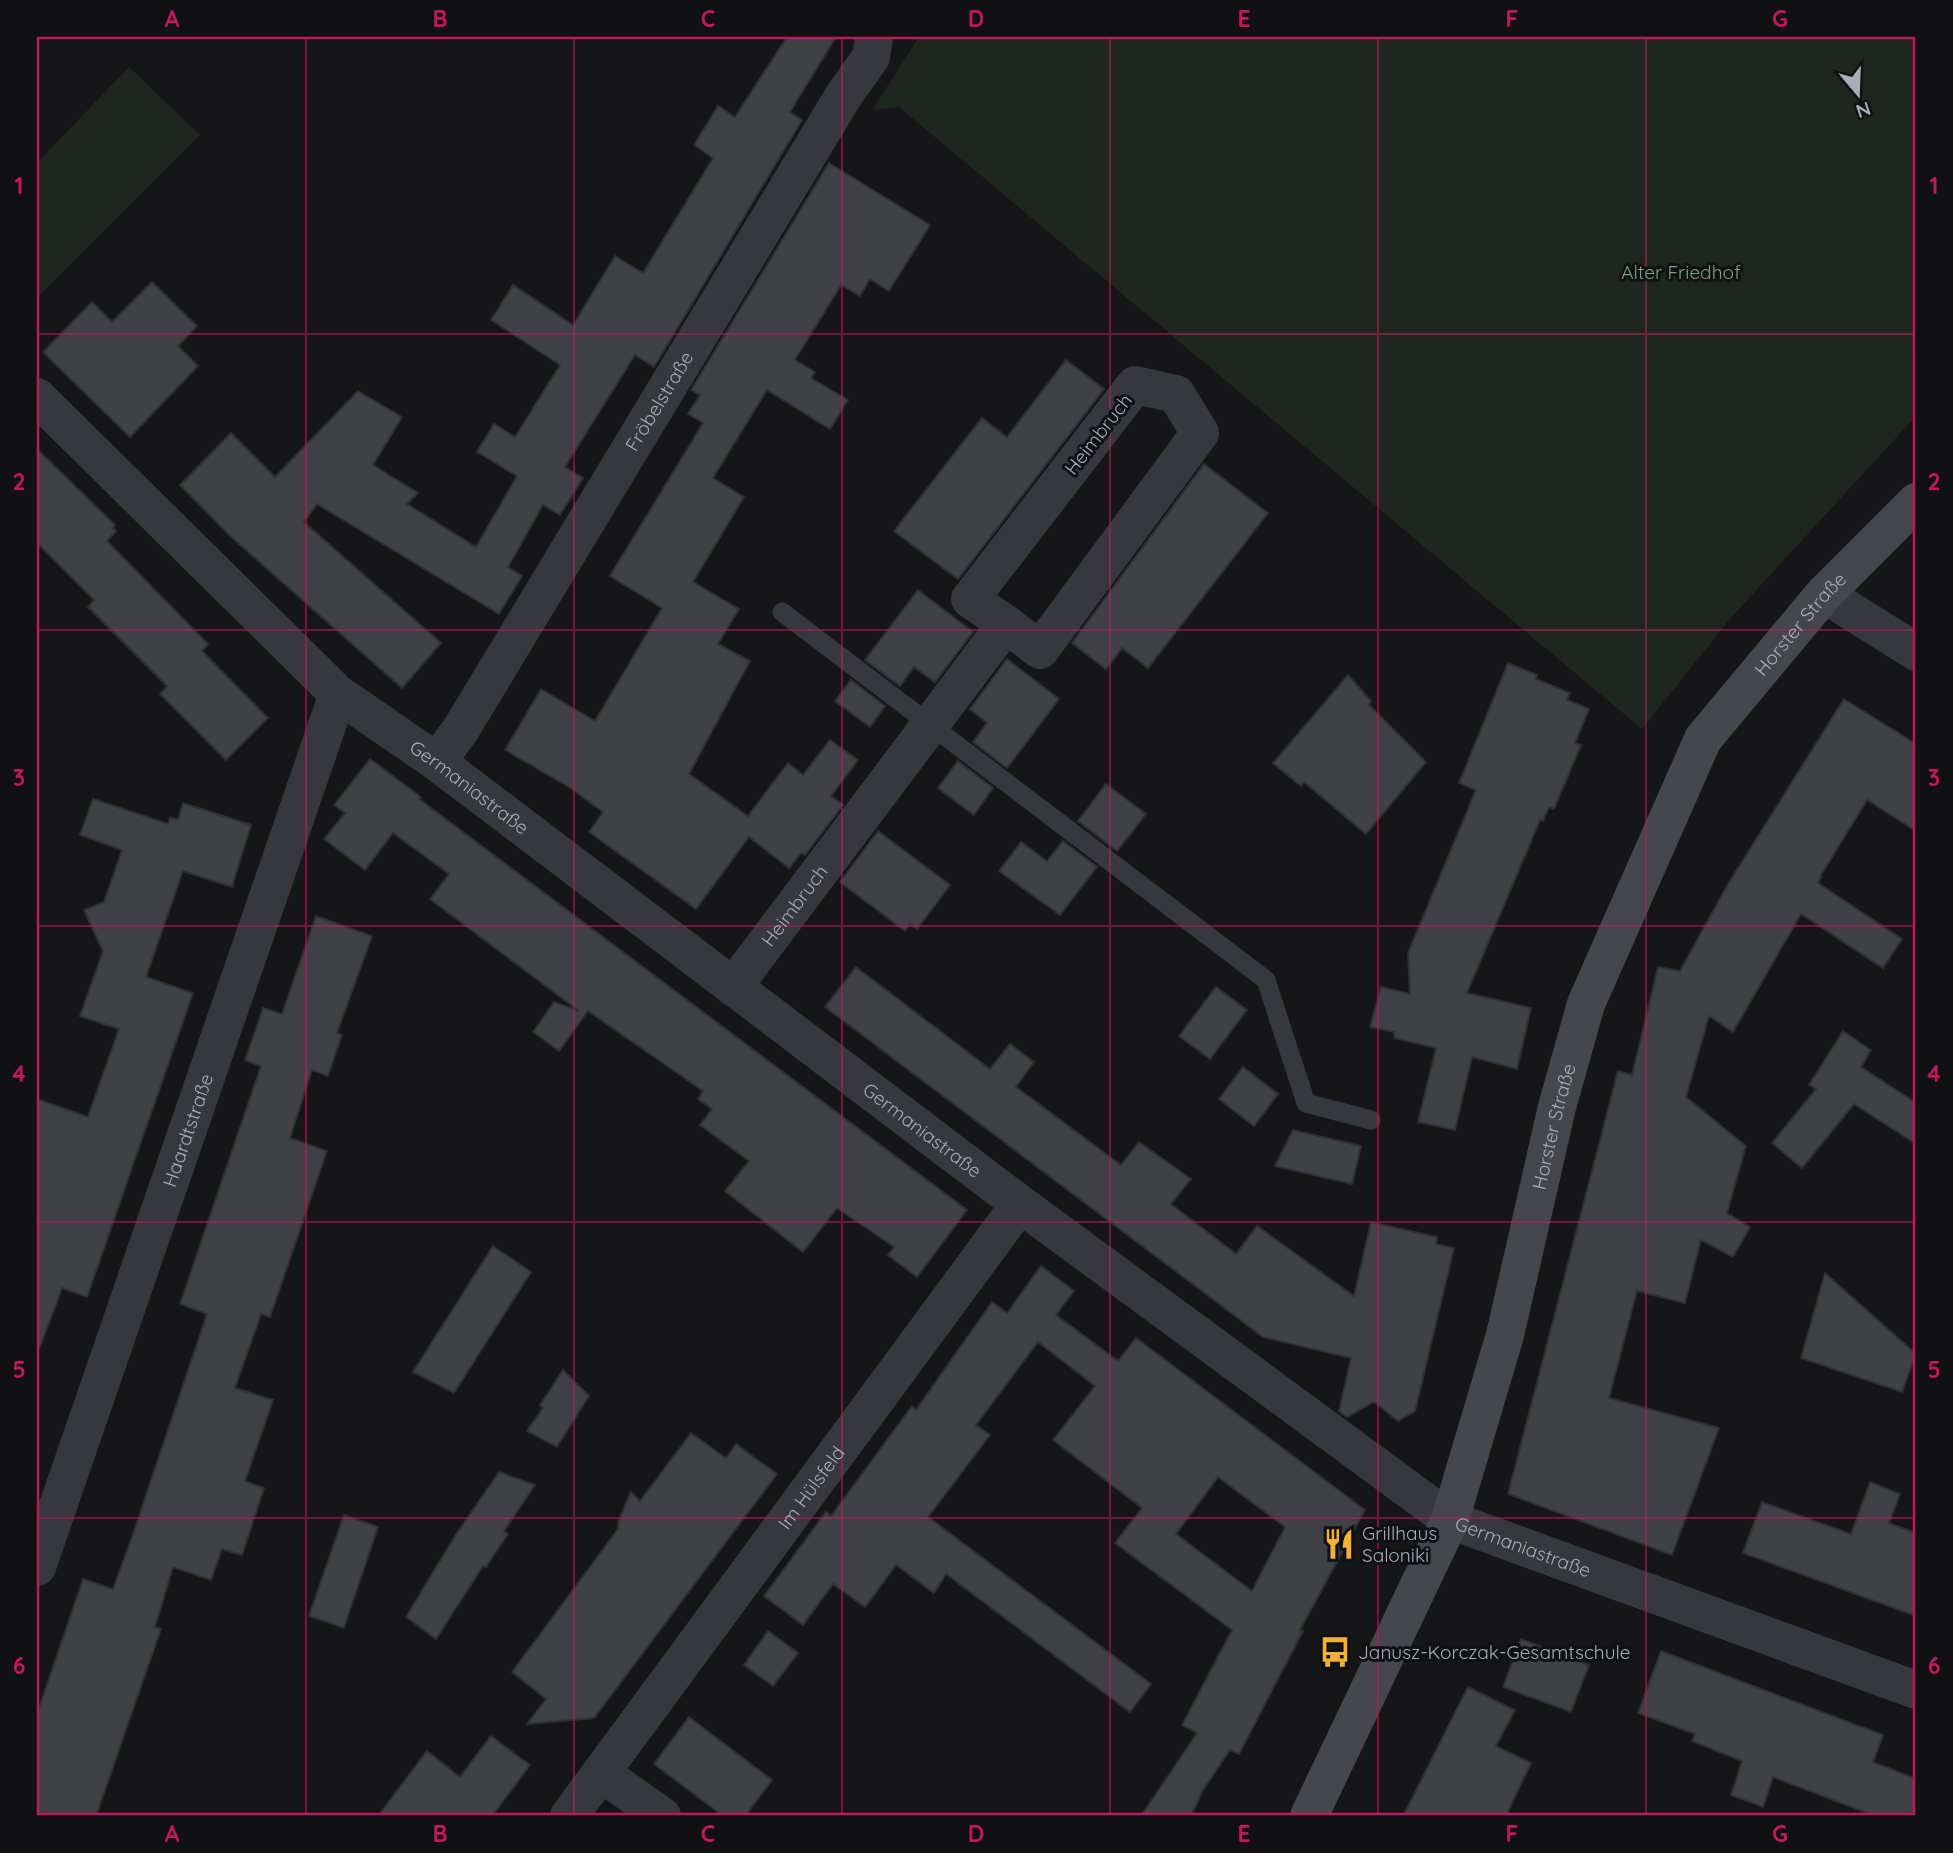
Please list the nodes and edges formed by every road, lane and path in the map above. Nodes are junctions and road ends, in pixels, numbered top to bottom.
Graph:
1 (874, 37) edge
2 (37, 397) edge
3 (1916, 502) edge
4 (1824, 594) junction
5 (782, 612) dead end
6 (1006, 624) junction
7 (1916, 652) edge
8 (338, 694) junction
9 (930, 724) junction
10 (437, 762) junction
11 (733, 987) junction
12 (1371, 1120) dead end
13 (1020, 1204) junction
14 (1450, 1520) junction
15 (37, 1567) edge
16 (1916, 1690) edge
17 (601, 1773) junction
18 (569, 1816) edge
19 (662, 1816) edge
20 (1309, 1816) edge

1 - 10 street, Fröbelstraße
2 - 8 street, Germaniastraße
3 - 4 main road, Horster Straße
4 - 7 street
4 - 14 main road, Horster Straße
5 - 9 lane
6 - 6 street, Heimbruch
6 - 9 street, Heimbruch
8 - 10 street, Germaniastraße
8 - 15 street, Haardtstraße
9 - 11 street, Heimbruch
9 - 12 lane
10 - 11 street, Germaniastraße
11 - 13 street, Germaniastraße
13 - 14 street, Germaniastraße
13 - 17 street, Im Hülsfeld
14 - 16 street, Germaniastraße
14 - 20 main road, Horster Straße
17 - 18 street, Im Hülsfeld
17 - 19 street

